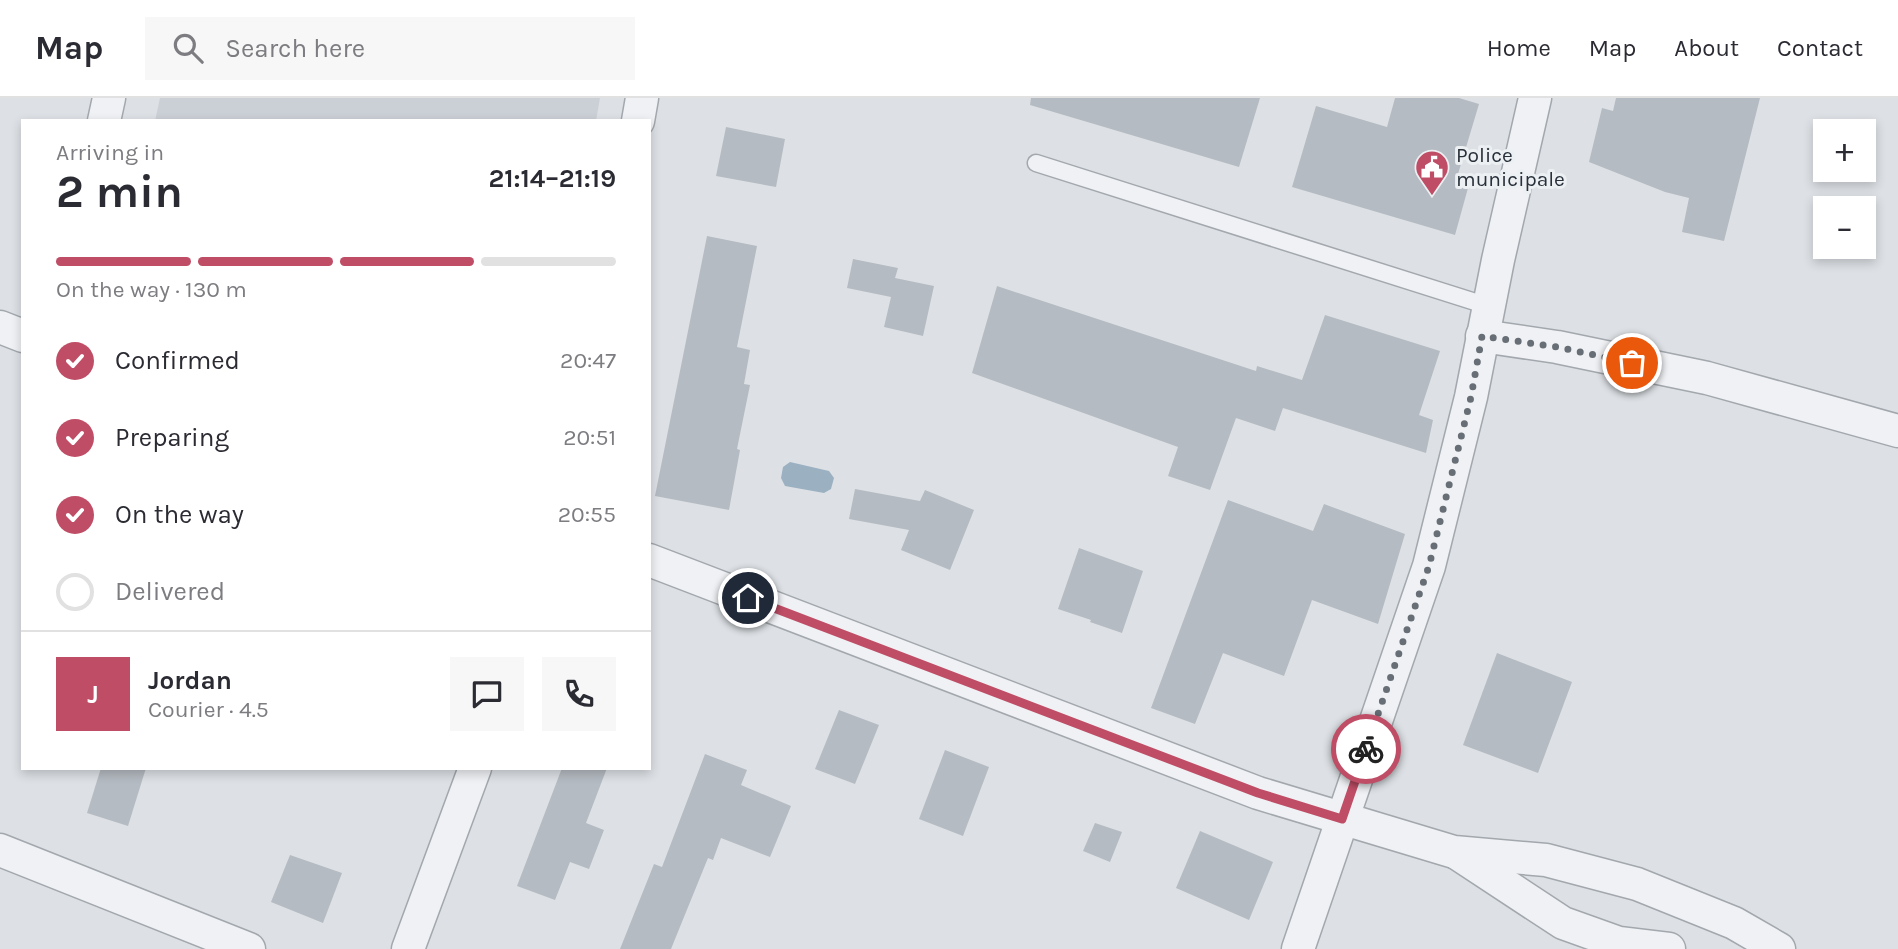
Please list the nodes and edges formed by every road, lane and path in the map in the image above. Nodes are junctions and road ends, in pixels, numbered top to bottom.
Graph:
1 (109, 98) edge
2 (642, 98) edge
3 (1535, 98) edge
4 (104, 119) edge
5 (638, 119) edge
6 (1036, 163) dead end
7 (1485, 321) junction
8 (0, 327) edge
9 (21, 335) edge
10 (1898, 431) edge
11 (651, 561) edge
12 (474, 770) edge
13 (1342, 819) junction
14 (0, 850) edge
15 (1454, 852) junction
16 (249, 949) edge
17 (408, 949) edge
18 (1298, 949) edge
19 (1669, 949) edge
20 (1779, 949) edge

1 - 4 street
2 - 5 street
3 - 7 street
6 - 7 lane
7 - 10 street
7 - 13 street
8 - 9 street
11 - 13 street
12 - 17 street
13 - 15 street
13 - 18 street
14 - 16 street
15 - 19 street
15 - 20 street

